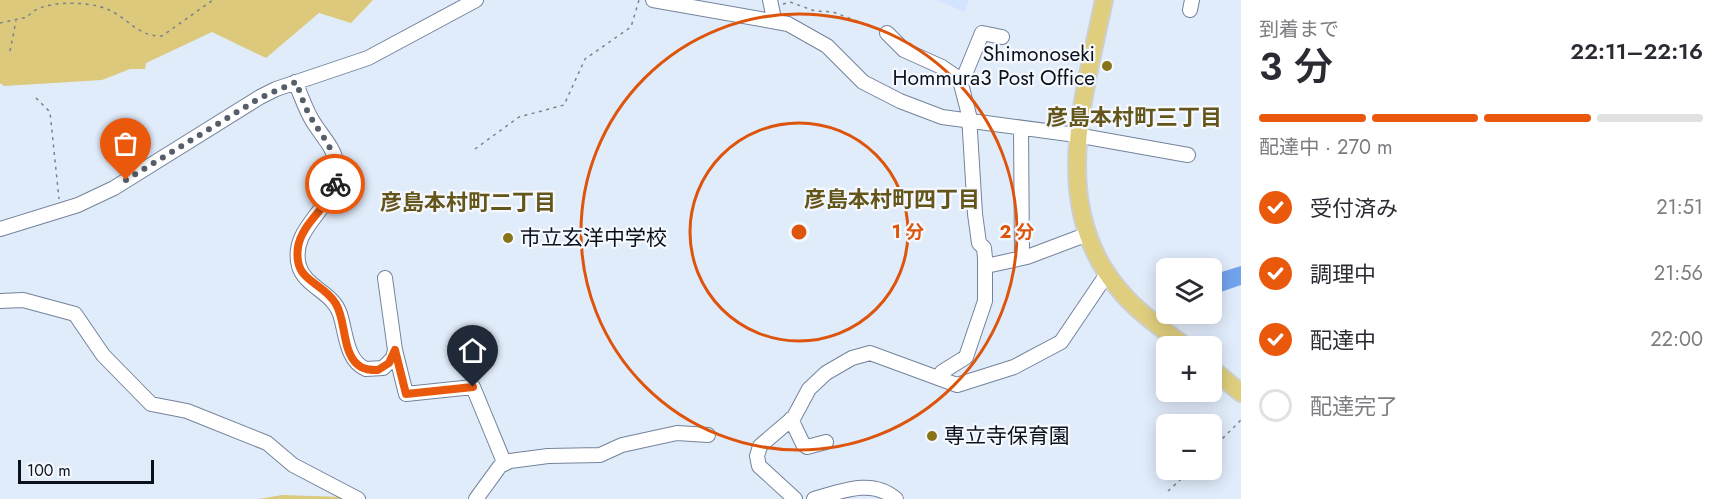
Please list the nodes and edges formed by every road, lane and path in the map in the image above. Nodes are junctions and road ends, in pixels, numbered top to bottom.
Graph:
1 (213, 0) edge
2 (476, 0) edge
3 (639, 0) edge
4 (653, 0) edge
5 (1104, 0) edge
6 (775, 9) edge
7 (16, 20) junction
8 (0, 23) edge
9 (887, 33) joint
10 (1002, 37) dead end
11 (10, 51) dead end
12 (961, 80) junction
13 (296, 82) junction
14 (36, 98) dead end
15 (970, 122) junction
16 (1021, 128) junction
17 (1076, 135) junction
18 (475, 149) dead end
19 (1188, 155) dead end
20 (60, 210) junction
21 (0, 229) edge
22 (1088, 234) junction
23 (1022, 257) junction
24 (986, 266) junction
25 (1107, 274) junction
26 (385, 278) dead end
27 (0, 301) edge
28 (1173, 336) edge
29 (395, 350) junction
30 (1222, 377) edge
31 (939, 378) junction
32 (1241, 393) edge
33 (791, 419) junction
34 (1241, 420) edge
35 (708, 435) dead end
36 (1222, 439) edge
37 (826, 442) dead end
38 (504, 462) junction
39 (1180, 480) edge
40 (1168, 491) dead end
41 (481, 497) edge
42 (358, 499) edge
43 (795, 499) edge
44 (814, 499) edge
45 (896, 499) edge

1 - 7 path
2 - 13 street
3 - 18 path
4 - 6 street
5 - 17 main road
6 - 9 path
6 - 15 street
7 - 8 path
7 - 11 path
9 - 12 street
10 - 12 street
12 - 15 street
13 - 20 street
13 - 29 street
14 - 20 path
15 - 16 street
15 - 24 street
16 - 17 street
16 - 23 street
17 - 19 street
17 - 22 main road
20 - 21 street
22 - 23 street
22 - 25 main road
23 - 24 street
24 - 31 street
25 - 28 main road
25 - 31 street
26 - 29 street
27 - 42 street
29 - 38 street
30 - 32 main road
31 - 33 street
33 - 37 street
33 - 43 street
34 - 36 path
35 - 38 street
38 - 41 street
39 - 40 path
44 - 45 street

